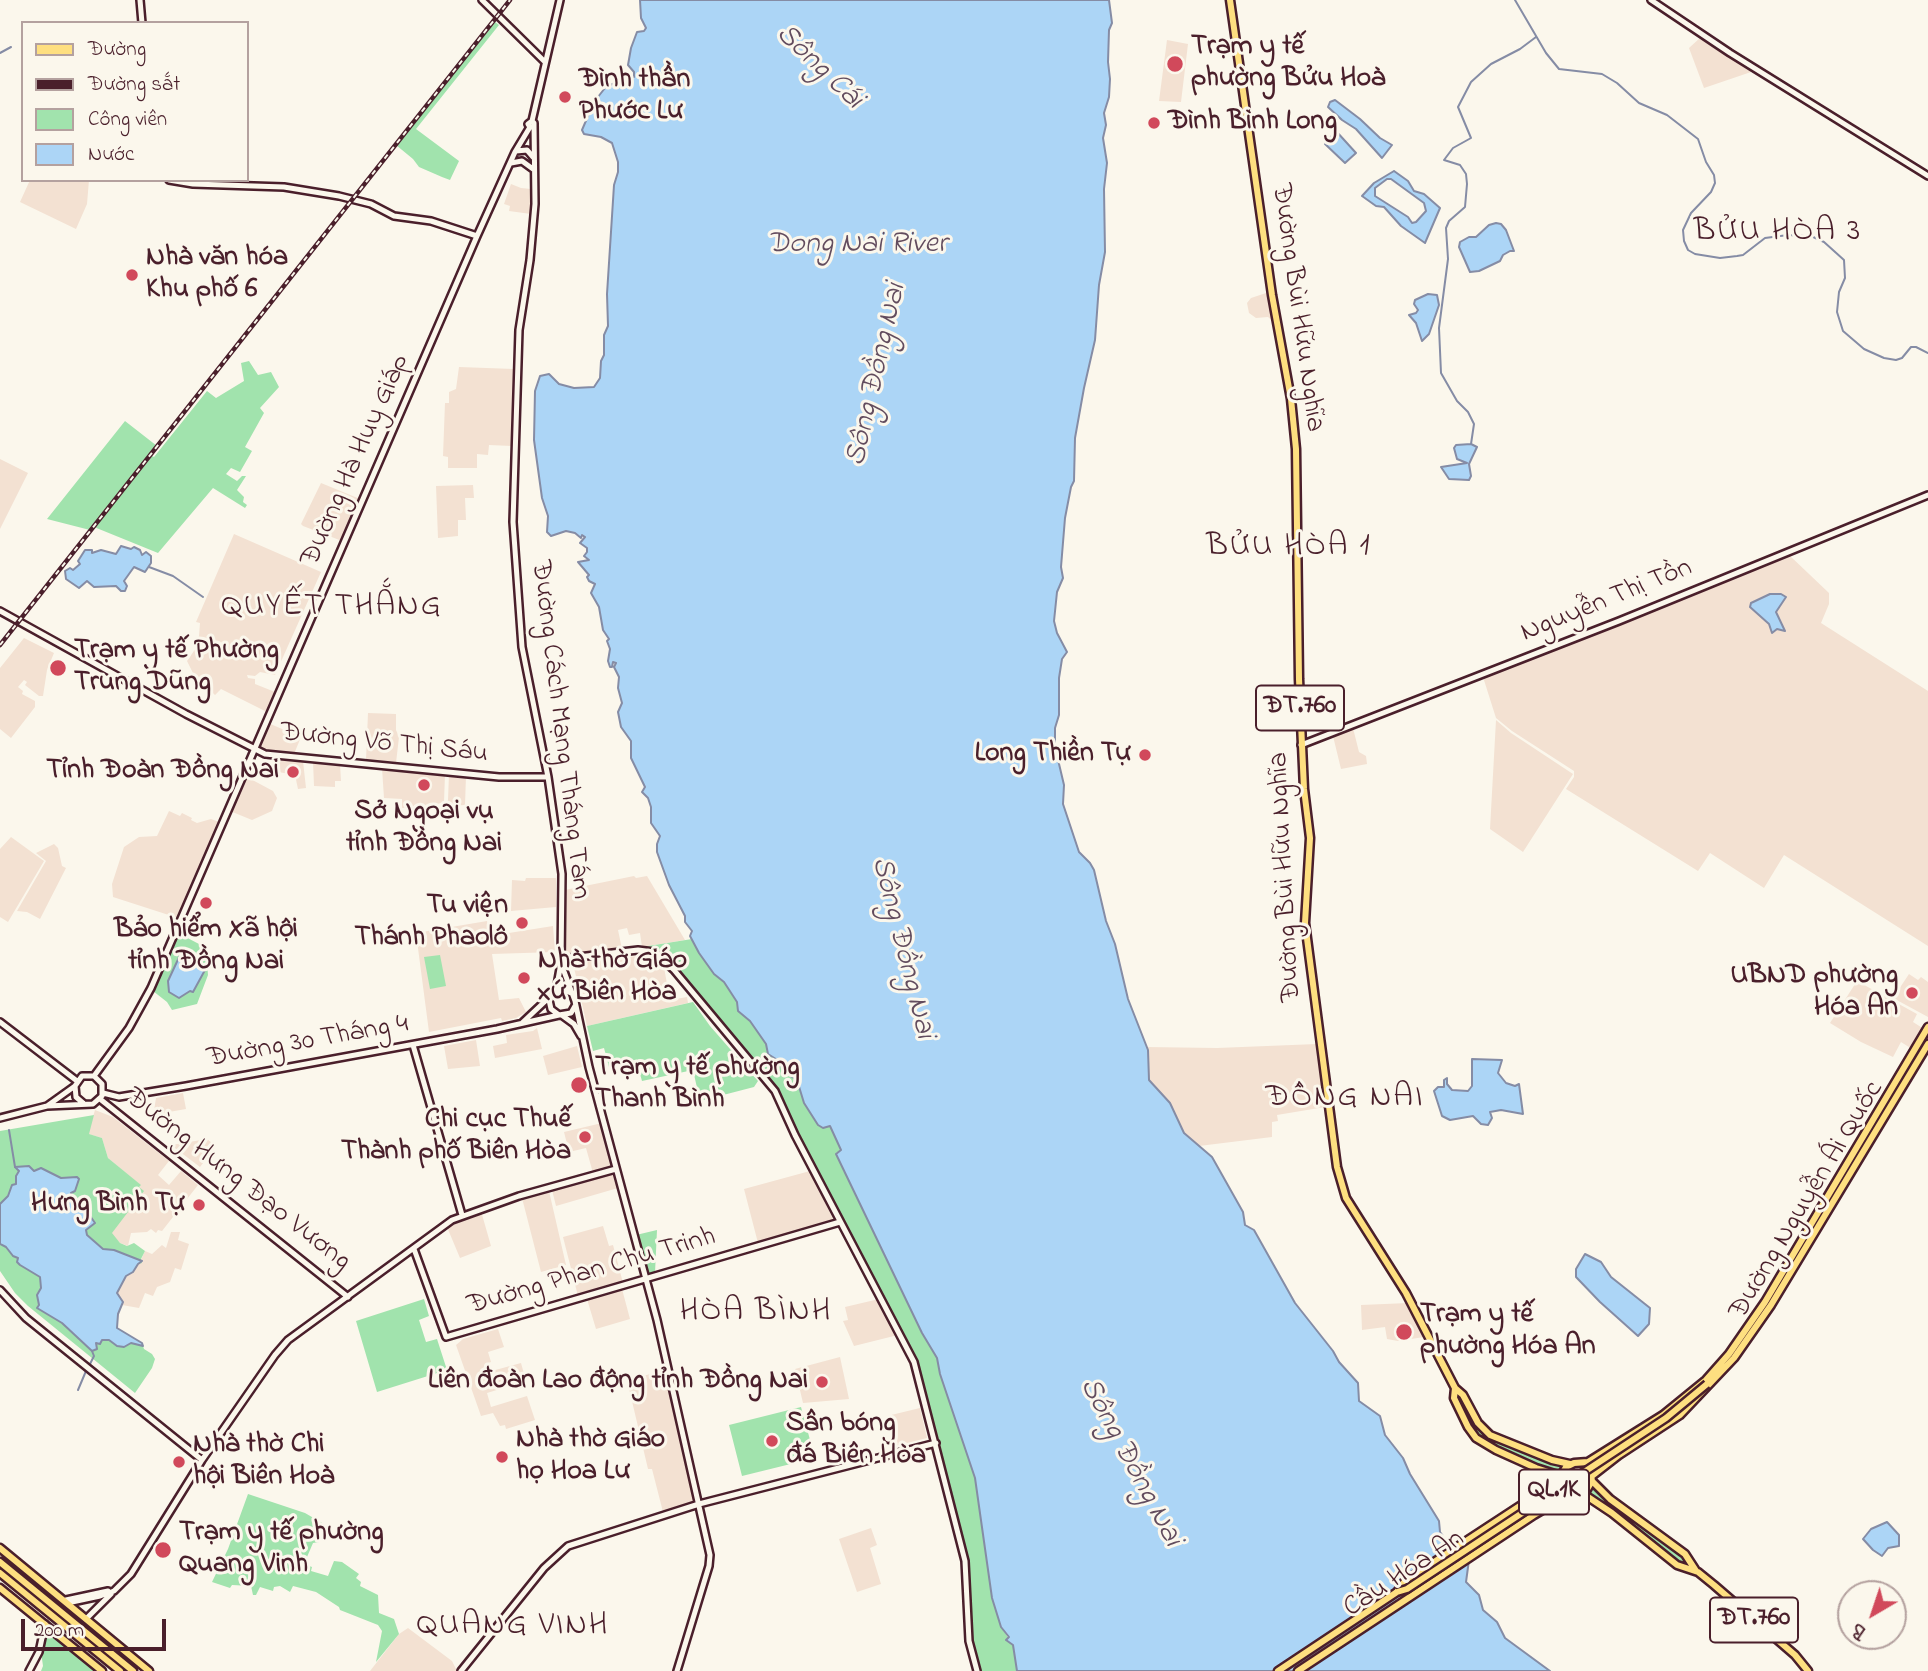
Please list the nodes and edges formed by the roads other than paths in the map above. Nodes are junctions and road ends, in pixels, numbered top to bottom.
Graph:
1 (140, 0) edge
2 (482, 0) edge
3 (559, 0) edge
4 (1230, 0) edge
5 (1651, 0) edge
6 (142, 21) edge
7 (544, 61) junction
8 (532, 125) junction
9 (514, 152) junction
10 (533, 157) junction
11 (510, 164) junction
12 (533, 169) junction
13 (1928, 176) edge
14 (180, 182) edge
15 (477, 236) junction
16 (1928, 495) edge
17 (0, 611) edge
18 (1301, 745) junction
19 (253, 750) junction
20 (548, 777) junction
21 (561, 961) junction
22 (556, 991) junction
23 (571, 993) junction
24 (549, 1000) junction
25 (575, 1006) junction
26 (561, 1016) junction
27 (0, 1021) edge
28 (520, 1025) junction
29 (1928, 1027) edge
30 (582, 1039) junction
31 (1928, 1044) edge
32 (413, 1045) junction
33 (1903, 1070) junction
34 (1912, 1070) junction
35 (94, 1076) junction
36 (76, 1083) junction
37 (101, 1096) junction
38 (85, 1104) junction
39 (47, 1105) junction
40 (0, 1118) edge
41 (616, 1169) junction
42 (462, 1215) junction
43 (840, 1222) junction
44 (414, 1249) junction
45 (1786, 1274) junction
46 (646, 1278) junction
47 (0, 1290) edge
48 (348, 1297) junction
49 (1714, 1376) junction
50 (1707, 1384) joint
51 (1455, 1388) junction
52 (936, 1443) junction
53 (202, 1460) junction
54 (1578, 1463) junction
55 (1570, 1464) junction
56 (1536, 1468) junction
57 (1561, 1477) junction
58 (1592, 1479) junction
59 (1579, 1493) junction
60 (1537, 1496) junction
61 (699, 1504) junction
62 (0, 1548) edge
63 (0, 1562) edge
64 (1698, 1572) junction
65 (0, 1573) edge
66 (0, 1588) edge
67 (114, 1591) junction
68 (1397, 1592) junction
69 (65, 1601) junction
70 (58, 1609) junction
71 (52, 1616) junction
72 (86, 1619) junction
73 (45, 1624) junction
74 (100, 1630) junction
75 (93, 1638) junction
76 (88, 1644) junction
77 (81, 1653) junction
78 (29, 1671) edge
79 (102, 1671) edge
80 (120, 1671) edge
81 (133, 1671) edge
82 (149, 1671) edge
83 (461, 1671) edge
84 (677, 1671) edge
85 (977, 1671) edge
86 (1278, 1671) edge
87 (1298, 1671) edge
88 (1808, 1671) edge

1 - 6 main road
2 - 7 main road
3 - 7 main road, Đường Hà Huy Giáp
4 - 18 main road, Đường Bùi Hữu Nghĩa / ĐT.760
5 - 13 main road
7 - 8 main road, Đường Hà Huy Giáp
8 - 9 main road, Đường Hà Huy Giáp
8 - 10 main road, Đường Cách Mạng Tháng Tám
9 - 10 main road
9 - 11 main road, Đường Hà Huy Giáp
10 - 12 main road, Đường Cách Mạng Tháng Tám
11 - 12 main road
11 - 15 main road, Đường Hà Huy Giáp
12 - 20 main road, Đường Cách Mạng Tháng Tám
14 - 15 main road
15 - 19 main road, Đường Hà Huy Giáp
16 - 18 main road, Nguyễn Thị Tồn
17 - 19 main road, Đường Võ Thị Sáu
18 - 51 main road, Đường Bùi Hữu Nghĩa / ĐT.760
19 - 20 main road, Đường Võ Thị Sáu
19 - 35 main road, Đường Hà Huy Giáp
20 - 21 main road, Đường Cách Mạng Tháng Tám
21 - 22 main road, Đường Cách Mạng Tháng Tám
21 - 23 main road, Đường Cách Mạng Tháng Tám
21 - 43 main road
22 - 23 main road
22 - 24 main road
23 - 25 main road
24 - 26 main road
24 - 28 main road
25 - 26 main road
25 - 30 main road
26 - 28 main road, Đường 30 Tháng 4
26 - 30 main road
27 - 36 main road
28 - 32 main road, Đường 30 Tháng 4
29 - 33 main road, QL.1K
30 - 41 main road
31 - 34 main road, Đường Nguyễn Ái Quốc / QL.1K
32 - 37 main road, Đường 30 Tháng 4
32 - 42 main road
33 - 34 main road
33 - 45 main road, Đường Nguyễn Ái Quốc / QL.1K
34 - 45 main road, Đường Nguyễn Ái Quốc / QL.1K
35 - 36 main road
35 - 37 main road
36 - 38 main road
36 - 39 main road
37 - 38 main road
37 - 48 main road, Đường Hưng Đạo Vương
38 - 39 main road
39 - 40 main road
41 - 42 main road
41 - 46 main road
42 - 44 main road
43 - 46 main road, Đường Phan Chu Trinh
43 - 52 main road
44 - 46 main road, Đường Phan Chu Trinh
44 - 48 main road
45 - 49 main road, Đường Nguyễn Ái Quốc / QL.1K
46 - 61 main road
47 - 53 main road
48 - 53 main road
49 - 50 main road, Đường Nguyễn Ái Quốc / QL.1K
49 - 54 main road, Đường Nguyễn Ái Quốc / QL.1K
49 - 58 main road, Đường Nguyễn Ái Quốc / QL.1K
50 - 68 main road, Cầu Hóa An / QL.1K, bridge
51 - 55 main road, Đường Bùi Hữu Nghĩa / ĐT.760
51 - 56 main road, Đường Bùi Hữu Nghĩa / ĐT.760
52 - 61 main road
52 - 85 main road
53 - 67 main road
54 - 55 main road, QL.1K
54 - 58 main road, QL.1K
55 - 57 main road, QL.1K
56 - 57 main road, Đường Bùi Hữu Nghĩa / ĐT.760
56 - 60 main road
57 - 59 main road, QL.1K
57 - 60 main road, QL.1K
58 - 59 main road, QL.1K
58 - 64 main road, ĐT.760
59 - 64 main road, ĐT.760
59 - 87 main road, Cầu Hóa An / QL.1K
60 - 68 main road, Cầu Hóa An / QL.1K
61 - 83 main road
61 - 84 main road
62 - 69 main road
63 - 70 main road
64 - 88 main road, ĐT.760
65 - 71 main road
66 - 73 main road
67 - 69 main road
67 - 72 main road
68 - 86 main road, Cầu Hóa An / QL.1K
69 - 70 main road
69 - 72 main road
70 - 71 main road
70 - 75 main road
71 - 73 main road
71 - 76 main road
72 - 74 main road
73 - 77 main road
73 - 78 main road
74 - 75 main road
74 - 82 main road
75 - 76 main road
75 - 81 main road
76 - 77 main road
76 - 80 main road
77 - 79 main road

